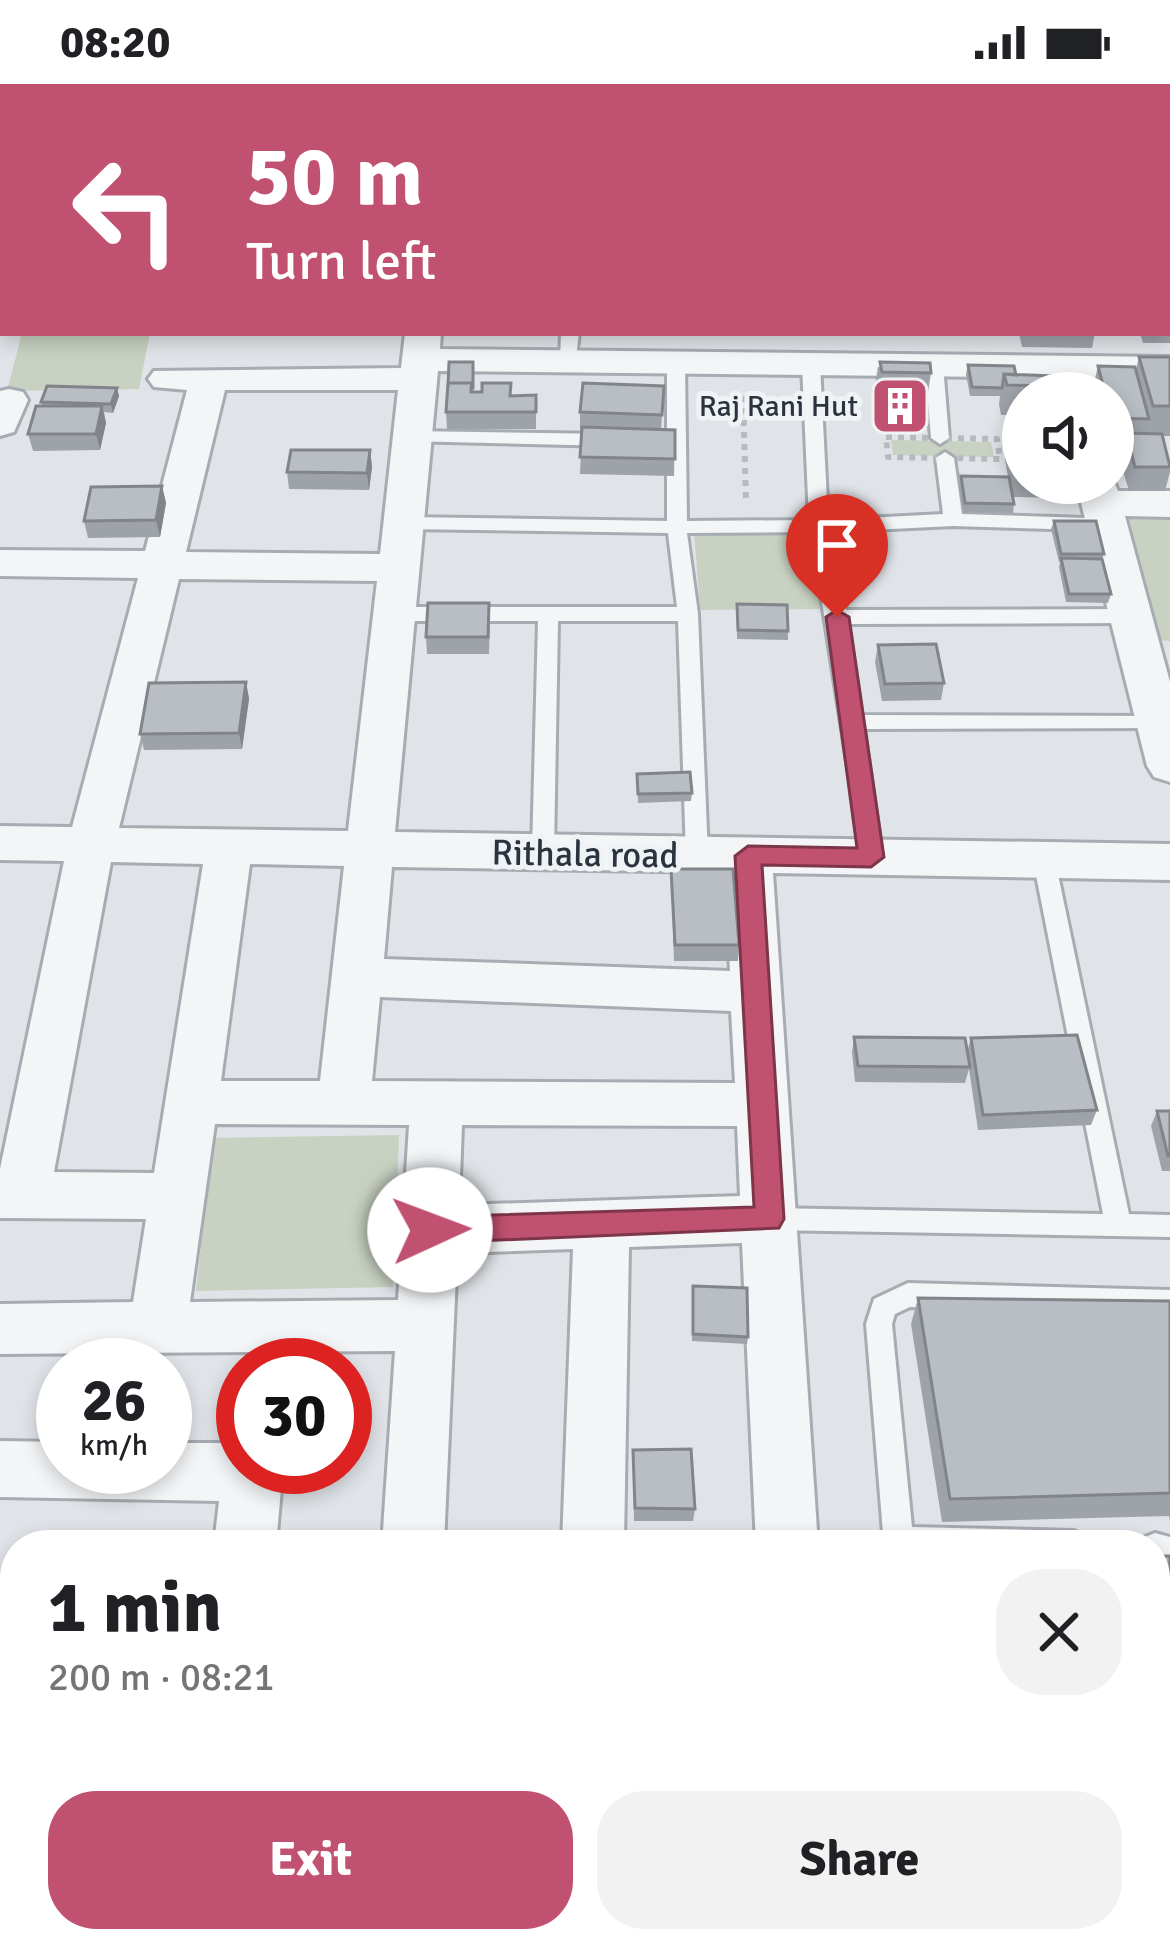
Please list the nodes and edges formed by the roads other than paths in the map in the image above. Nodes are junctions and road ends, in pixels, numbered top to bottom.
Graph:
1 (569, 347) edge
2 (742, 348) edge
3 (932, 349) edge
4 (1109, 350) edge
5 (421, 358) edge
6 (676, 363) junction
7 (811, 364) junction
8 (1170, 368) edge
9 (1033, 372) edge
10 (1079, 372) edge
11 (167, 379) dead end
12 (208, 379) junction
13 (411, 437) junction
14 (635, 441) edge
15 (657, 441) edge
16 (680, 441) junction
17 (1134, 503) edge
18 (1092, 504) edge
19 (1101, 504) edge
20 (1170, 504) edge
21 (953, 520) junction
22 (404, 523) junction
23 (820, 526) junction
24 (677, 527) junction
25 (0, 562) edge
26 (161, 565) junction
27 (399, 568) junction
28 (394, 614) junction
29 (548, 614) junction
30 (688, 614) junction
31 (1131, 616) junction
32 (837, 617) junction
33 (1157, 663) edge
34 (852, 722) junction
35 (1159, 723) junction
36 (1170, 766) edge
37 (0, 843) edge
38 (91, 844) junction
39 (229, 847) junction
40 (370, 849) junction
41 (543, 852) junction
42 (723, 855) junction
43 (871, 857) junction
44 (1044, 860) junction
45 (1170, 862) edge
46 (357, 976) junction
47 (756, 992) junction
48 (191, 1102) junction
49 (344, 1103) junction
50 (437, 1103) junction
51 (763, 1105) junction
52 (11, 1195) edge
53 (177, 1196) junction
54 (769, 1219) junction
55 (602, 1224) junction
56 (1118, 1225) junction
57 (1170, 1226) edge
58 (430, 1230) junction
59 (1170, 1302) edge
60 (425, 1324) junction
61 (158, 1327) junction
62 (0, 1329) edge
63 (219, 1338) edge
64 (323, 1338) edge
65 (0, 1469) edge
66 (216, 1470) edge
67 (250, 1494) edge
68 (246, 1530) edge
69 (414, 1530) edge
70 (593, 1530) edge
71 (787, 1530) edge
72 (897, 1530) edge

1 - 5 street
1 - 6 street
2 - 6 street
2 - 7 street
3 - 7 street
3 - 9 street
3 - 21 lane
4 - 8 street
4 - 10 street
5 - 12 street
5 - 13 street
6 - 16 lane
7 - 23 lane
11 - 12 street
12 - 26 street
13 - 14 lane
13 - 22 street
15 - 16 lane
16 - 24 lane
17 - 20 street
18 - 21 lane
19 - 31 street
21 - 23 lane
22 - 24 lane
22 - 27 street
23 - 24 lane
23 - 32 lane
24 - 30 lane
25 - 26 street
26 - 27 street
26 - 38 street
27 - 28 street
28 - 29 lane
28 - 40 street
29 - 30 lane
29 - 41 lane
30 - 42 lane
31 - 32 lane
31 - 33 street
32 - 34 lane
33 - 35 street
34 - 35 lane
34 - 43 lane
35 - 36 street
37 - 38 street, Rithala road
38 - 39 street, Rithala road
38 - 52 street
39 - 40 street, Rithala road
39 - 48 street
40 - 41 street, Rithala road
40 - 46 street
41 - 42 street, Rithala road
42 - 43 street, Rithala road
42 - 47 street
43 - 44 street, Rithala road
44 - 45 street, Rithala road
44 - 56 lane
46 - 47 street
46 - 49 street
47 - 51 street
48 - 49 street
48 - 53 street
49 - 50 street
50 - 51 street
50 - 58 street
51 - 54 street
52 - 53 street
53 - 61 street
54 - 55 street
54 - 56 lane
54 - 71 street
55 - 58 street
55 - 70 street
56 - 57 lane
58 - 60 street
59 - 72 lane
60 - 64 street
60 - 69 street
61 - 62 street
61 - 63 street
65 - 66 street
67 - 68 street

